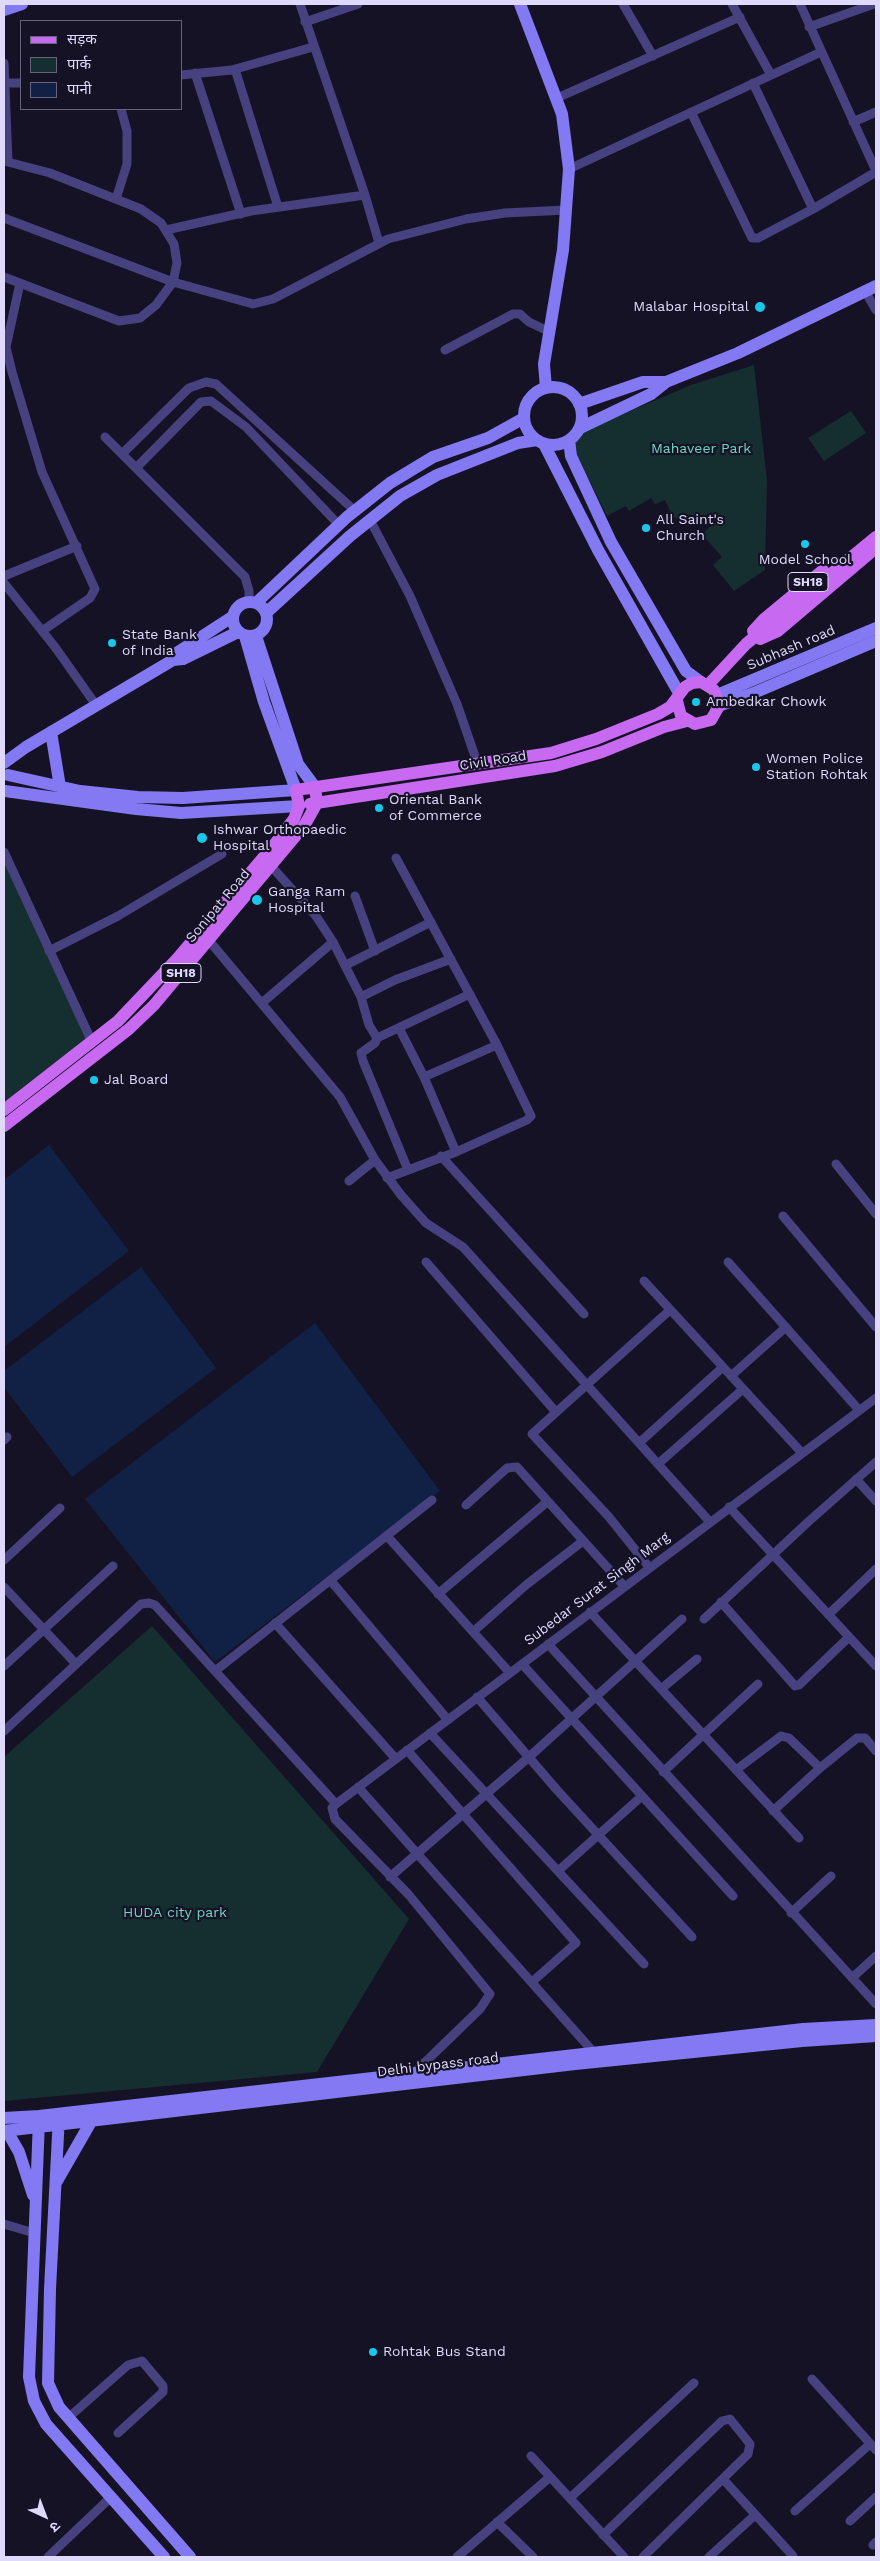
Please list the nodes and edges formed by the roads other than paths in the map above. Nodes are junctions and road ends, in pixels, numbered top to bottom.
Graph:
1 (22, 4) edge
2 (300, 4) edge
3 (358, 4) edge
4 (520, 4) edge
5 (623, 4) edge
6 (732, 4) edge
7 (800, 4) edge
8 (874, 4) edge
9 (4, 10) edge
10 (740, 17) junction
11 (305, 22) junction
12 (809, 26) junction
13 (313, 47) junction
14 (821, 52) junction
15 (652, 56) junction
16 (4, 63) edge
17 (235, 69) junction
18 (196, 74) junction
19 (182, 75) edge
20 (771, 75) junction
21 (5, 83) junction
22 (20, 83) edge
23 (754, 83) junction
24 (557, 98) junction
25 (121, 110) edge
26 (691, 112) junction
27 (876, 112) edge
28 (853, 122) junction
29 (6, 161) edge
30 (569, 169) junction
31 (876, 172) edge
32 (365, 195) junction
33 (116, 199) junction
34 (278, 207) junction
35 (813, 209) junction
36 (566, 210) junction
37 (241, 214) junction
38 (4, 218) edge
39 (166, 230) junction
40 (379, 243) junction
41 (4, 277) edge
42 (173, 282) junction
43 (20, 283) junction
44 (871, 289) edge
45 (876, 310) edge
46 (548, 331) junction
47 (445, 350) dead end
48 (666, 382) junction
49 (546, 388) junction
50 (580, 404) junction
51 (524, 418) junction
52 (580, 428) junction
53 (105, 437) dead end
54 (569, 440) junction
55 (541, 442) junction
56 (123, 453) junction
57 (137, 467) junction
58 (355, 511) junction
59 (370, 520) junction
60 (339, 525) junction
61 (876, 526) edge
62 (876, 536) edge
63 (77, 546) junction
64 (876, 548) edge
65 (4, 576) edge
66 (4, 583) edge
67 (252, 602) junction
68 (266, 613) junction
69 (232, 617) junction
70 (876, 628) edge
71 (42, 631) junction
72 (246, 635) junction
73 (876, 640) edge
74 (746, 644) junction
75 (173, 660) junction
76 (808, 664) junction
77 (704, 684) junction
78 (678, 697) junction
79 (718, 701) junction
80 (96, 706) junction
81 (687, 722) junction
82 (51, 732) junction
83 (478, 765) junction
84 (5, 768) edge
85 (60, 786) junction
86 (315, 787) junction
87 (296, 790) junction
88 (4, 792) edge
89 (317, 802) junction
90 (299, 806) junction
91 (4, 852) edge
92 (222, 854) dead end
93 (396, 858) dead end
94 (271, 866) junction
95 (355, 896) dead end
96 (431, 922) junction
97 (205, 936) junction
98 (332, 942) junction
99 (49, 951) junction
100 (375, 951) junction
101 (451, 959) junction
102 (346, 966) junction
103 (470, 994) junction
104 (361, 997) junction
105 (263, 1002) junction
106 (399, 1028) junction
107 (377, 1038) junction
108 (92, 1042) junction
109 (497, 1045) junction
110 (424, 1077) junction
111 (34, 1095) junction
112 (4, 1110) edge
113 (4, 1126) edge
114 (456, 1152) junction
115 (441, 1156) junction
116 (375, 1160) junction
117 (836, 1164) dead end
118 (408, 1170) junction
119 (387, 1178) junction
120 (349, 1181) dead end
121 (876, 1214) edge
122 (783, 1216) dead end
123 (426, 1262) dead end
124 (728, 1262) dead end
125 (644, 1281) dead end
126 (670, 1310) junction
127 (584, 1314) dead end
128 (786, 1327) junction
129 (876, 1327) edge
130 (723, 1368) junction
131 (731, 1376) junction
132 (587, 1385) junction
133 (743, 1389) junction
134 (876, 1398) edge
135 (859, 1410) junction
136 (555, 1411) junction
137 (639, 1443) junction
138 (802, 1453) junction
139 (876, 1462) edge
140 (658, 1464) junction
141 (856, 1479) junction
142 (432, 1500) dead end
143 (876, 1501) edge
144 (547, 1502) junction
145 (466, 1505) dead end
146 (729, 1507) junction
147 (60, 1508) dead end
148 (710, 1522) junction
149 (387, 1536) junction
150 (583, 1541) junction
151 (773, 1554) junction
152 (4, 1560) edge
153 (113, 1566) dead end
154 (649, 1567) junction
155 (876, 1569) edge
156 (331, 1581) junction
157 (624, 1586) junction
158 (4, 1587) edge
159 (438, 1594) junction
160 (721, 1602) junction
161 (590, 1612) junction
162 (828, 1614) junction
163 (682, 1619) dead end
164 (704, 1619) dead end
165 (275, 1624) junction
166 (44, 1630) junction
167 (474, 1631) junction
168 (849, 1637) junction
169 (548, 1644) junction
170 (697, 1659) dead end
171 (874, 1660) edge
172 (635, 1661) junction
173 (76, 1664) junction
174 (522, 1664) junction
175 (4, 1666) edge
176 (215, 1671) junction
177 (510, 1673) junction
178 (758, 1684) dead end
179 (661, 1690) junction
180 (477, 1697) junction
181 (596, 1697) junction
182 (572, 1719) junction
183 (448, 1720) junction
184 (4, 1731) edge
185 (430, 1733) junction
186 (703, 1735) junction
187 (407, 1750) junction
188 (876, 1751) edge
189 (529, 1757) junction
190 (396, 1759) junction
191 (820, 1768) junction
192 (736, 1770) junction
193 (664, 1772) junction
194 (358, 1787) junction
195 (487, 1794) junction
196 (642, 1796) junction
197 (336, 1804) junction
198 (773, 1811) junction
199 (463, 1815) junction
200 (598, 1834) junction
201 (798, 1838) dead end
202 (418, 1854) junction
203 (558, 1871) junction
204 (832, 1876) dead end
205 (390, 1877) junction
206 (733, 1896) dead end
207 (791, 1913) junction
208 (692, 1937) dead end
209 (876, 1956) edge
210 (644, 1964) dead end
211 (852, 1978) junction
212 (532, 1982) junction
213 (876, 2004) edge
214 (876, 2025) edge
215 (876, 2036) edge
216 (598, 2057) junction
217 (415, 2072) junction
218 (4, 2118) edge
219 (59, 2119) junction
220 (92, 2120) junction
221 (38, 2121) junction
222 (5, 2131) edge
223 (55, 2184) junction
224 (36, 2202) junction
225 (4, 2224) edge
226 (34, 2233) junction
227 (812, 2380) dead end
228 (694, 2383) dead end
229 (68, 2418) junction
230 (118, 2433) dead end
231 (873, 2447) edge
232 (531, 2456) dead end
233 (550, 2477) junction
234 (723, 2479) junction
235 (876, 2497) edge
236 (110, 2498) junction
237 (570, 2498) junction
238 (795, 2511) dead end
239 (756, 2515) junction
240 (850, 2521) dead end
241 (497, 2522) junction
242 (603, 2535) junction
243 (793, 2556) dead end
244 (48, 2557) edge
245 (164, 2557) edge
246 (190, 2557) edge
247 (457, 2557) edge
248 (533, 2557) edge
249 (624, 2557) edge
250 (643, 2557) edge
251 (711, 2557) edge

1 - 9 main road
2 - 11 street
3 - 11 street
4 - 24 main road
5 - 15 street
6 - 10 street
7 - 12 street
8 - 12 street
10 - 15 street
10 - 20 street
11 - 13 street
12 - 14 street
13 - 17 street
13 - 32 street
14 - 20 street
14 - 28 street
15 - 24 street
16 - 21 street
17 - 18 street
17 - 34 street
18 - 19 street
18 - 37 street
20 - 23 street
21 - 22 street
21 - 29 street
23 - 26 street
23 - 35 street
24 - 30 main road
25 - 33 street
26 - 30 street
26 - 35 street
27 - 28 street
28 - 31 street
29 - 33 street
30 - 36 main road
31 - 35 street
32 - 34 street
32 - 40 street
33 - 39 street
34 - 37 street
36 - 40 street
36 - 46 main road
37 - 39 street
38 - 42 street
39 - 42 street
40 - 42 street
41 - 43 street
42 - 43 street
43 - 63 street
44 - 45 street
44 - 48 main road
46 - 47 street
46 - 49 main road
48 - 50 main road
48 - 52 main road
49 - 50 main road
49 - 51 main road
50 - 52 main road
51 - 55 main road
51 - 58 main road
52 - 54 main road
53 - 56 street
54 - 55 main road
54 - 77 main road
55 - 59 main road
55 - 78 main road
56 - 57 street
56 - 58 street
57 - 60 street
57 - 67 street
58 - 60 main road
59 - 68 main road
59 - 83 street
60 - 67 main road
61 - 74 main road, SH18
62 - 74 main road
63 - 65 street
63 - 71 street
64 - 74 main road, SH18
66 - 71 street
67 - 68 main road
67 - 69 main road
68 - 72 main road
69 - 72 main road
69 - 75 main road
70 - 76 main road, Subhash road
71 - 80 street
72 - 75 main road
72 - 86 main road
72 - 87 main road
73 - 76 main road, Subhash road
74 - 77 main road, SH18
75 - 80 main road
76 - 79 main road, Subhash road
77 - 78 main road, SH18
77 - 79 main road
78 - 81 main road
78 - 83 main road, Civil Road / SH18
79 - 81 main road
80 - 82 main road
81 - 89 main road, Civil Road
82 - 84 main road
82 - 85 main road
83 - 86 main road, Civil Road / SH18
84 - 85 main road
84 - 88 main road
85 - 87 main road
86 - 87 main road, Civil Road / SH18
86 - 89 main road
87 - 90 main road
88 - 90 main road
89 - 90 main road, Civil Road
89 - 94 main road, Sonipat Road / SH18
90 - 97 main road, Sonipat Road / SH18
91 - 99 street
92 - 99 street
93 - 96 street
94 - 97 main road, Sonipat Road / SH18
94 - 98 street
95 - 100 street
96 - 100 street
96 - 101 street
97 - 105 street
97 - 108 main road, Sonipat Road / SH18
97 - 111 main road, Sonipat Road / SH18
98 - 102 street
98 - 105 street
99 - 108 street
100 - 102 street
101 - 103 street
101 - 104 street
102 - 104 street
103 - 106 street
103 - 109 street
104 - 107 street
105 - 116 street
106 - 107 street
106 - 110 street
107 - 118 street
108 - 111 main road, Sonipat Road / SH18
109 - 110 street
109 - 114 street
110 - 114 street
111 - 112 main road, Sonipat Road / SH18
111 - 113 main road, Sonipat Road / SH18
114 - 115 street
115 - 118 street
115 - 127 street
116 - 119 street
116 - 120 street
117 - 121 street
118 - 119 street
119 - 132 street
122 - 129 street
123 - 136 street
124 - 128 street
125 - 126 street
126 - 130 street
126 - 132 street
128 - 131 street
128 - 135 street
130 - 131 street
130 - 137 street
131 - 133 street
132 - 136 street
132 - 137 street
133 - 138 street
133 - 140 street
134 - 135 street, Subedar Surat Singh Marg
135 - 138 street, Subedar Surat Singh Marg
136 - 154 street
137 - 140 street
138 - 146 street, Subedar Surat Singh Marg
139 - 141 street
140 - 148 street
141 - 143 street
141 - 151 street
142 - 149 street
144 - 145 street
144 - 150 street
144 - 159 street
146 - 148 street, Subedar Surat Singh Marg
146 - 151 street
147 - 152 street
148 - 154 street, Subedar Surat Singh Marg
149 - 156 street
149 - 159 street
150 - 157 street
150 - 167 street
151 - 160 street
151 - 162 street
153 - 166 street
154 - 157 street, Subedar Surat Singh Marg
155 - 162 street
156 - 165 street
156 - 183 street
157 - 161 street, Subedar Surat Singh Marg
158 - 166 street
159 - 167 street
160 - 164 street
160 - 168 street
161 - 169 street, Subedar Surat Singh Marg
161 - 172 street
162 - 168 street
163 - 172 street
165 - 176 street
165 - 190 street
166 - 173 street
166 - 175 street
167 - 177 street
168 - 171 street
169 - 174 street, Subedar Surat Singh Marg
169 - 181 street
170 - 179 street
172 - 179 street
172 - 181 street
173 - 176 street
173 - 184 street
174 - 177 street, Subedar Surat Singh Marg
174 - 182 street
176 - 197 street
177 - 180 street, Subedar Surat Singh Marg
178 - 186 street
179 - 186 street
180 - 183 street, Subedar Surat Singh Marg
180 - 189 street
181 - 182 street
181 - 193 street
182 - 189 street
182 - 196 street
183 - 185 street, Subedar Surat Singh Marg
185 - 187 street, Subedar Surat Singh Marg
185 - 195 street
186 - 192 street
186 - 193 street
187 - 190 street, Subedar Surat Singh Marg
187 - 199 street
188 - 191 street
189 - 195 street
189 - 200 street
190 - 194 street, Subedar Surat Singh Marg
191 - 192 street
191 - 198 street
192 - 198 street
193 - 207 street
194 - 197 street, Subedar Surat Singh Marg
194 - 202 street
195 - 199 street
195 - 203 street
196 - 200 street
196 - 206 street
197 - 205 street
198 - 201 street
199 - 202 street
199 - 212 street
200 - 203 street
200 - 208 street
202 - 205 street
202 - 212 street
203 - 210 street
204 - 207 street
205 - 217 street
207 - 211 street
209 - 211 street
211 - 213 street
212 - 216 street
214 - 216 main road, Delhi bypass road
215 - 216 main road, Delhi bypass road
216 - 217 main road, Delhi bypass road
216 - 220 main road, Delhi bypass road
217 - 219 main road, Delhi bypass road
218 - 221 main road, Delhi bypass road
219 - 220 main road, Delhi bypass road
219 - 221 main road, Delhi bypass road
219 - 223 main road
220 - 223 main road
221 - 222 main road, Delhi bypass road
221 - 224 main road
222 - 224 main road
223 - 229 main road
224 - 226 main road
225 - 226 street
226 - 236 main road
227 - 231 street
228 - 237 street
229 - 230 street
229 - 246 main road
231 - 238 street
232 - 233 street
233 - 237 street
233 - 241 street
234 - 239 street
234 - 242 street
234 - 250 street
235 - 240 street
236 - 244 street
236 - 245 main road
237 - 242 street
239 - 243 street
239 - 251 street
241 - 247 street
241 - 248 street
242 - 249 street

